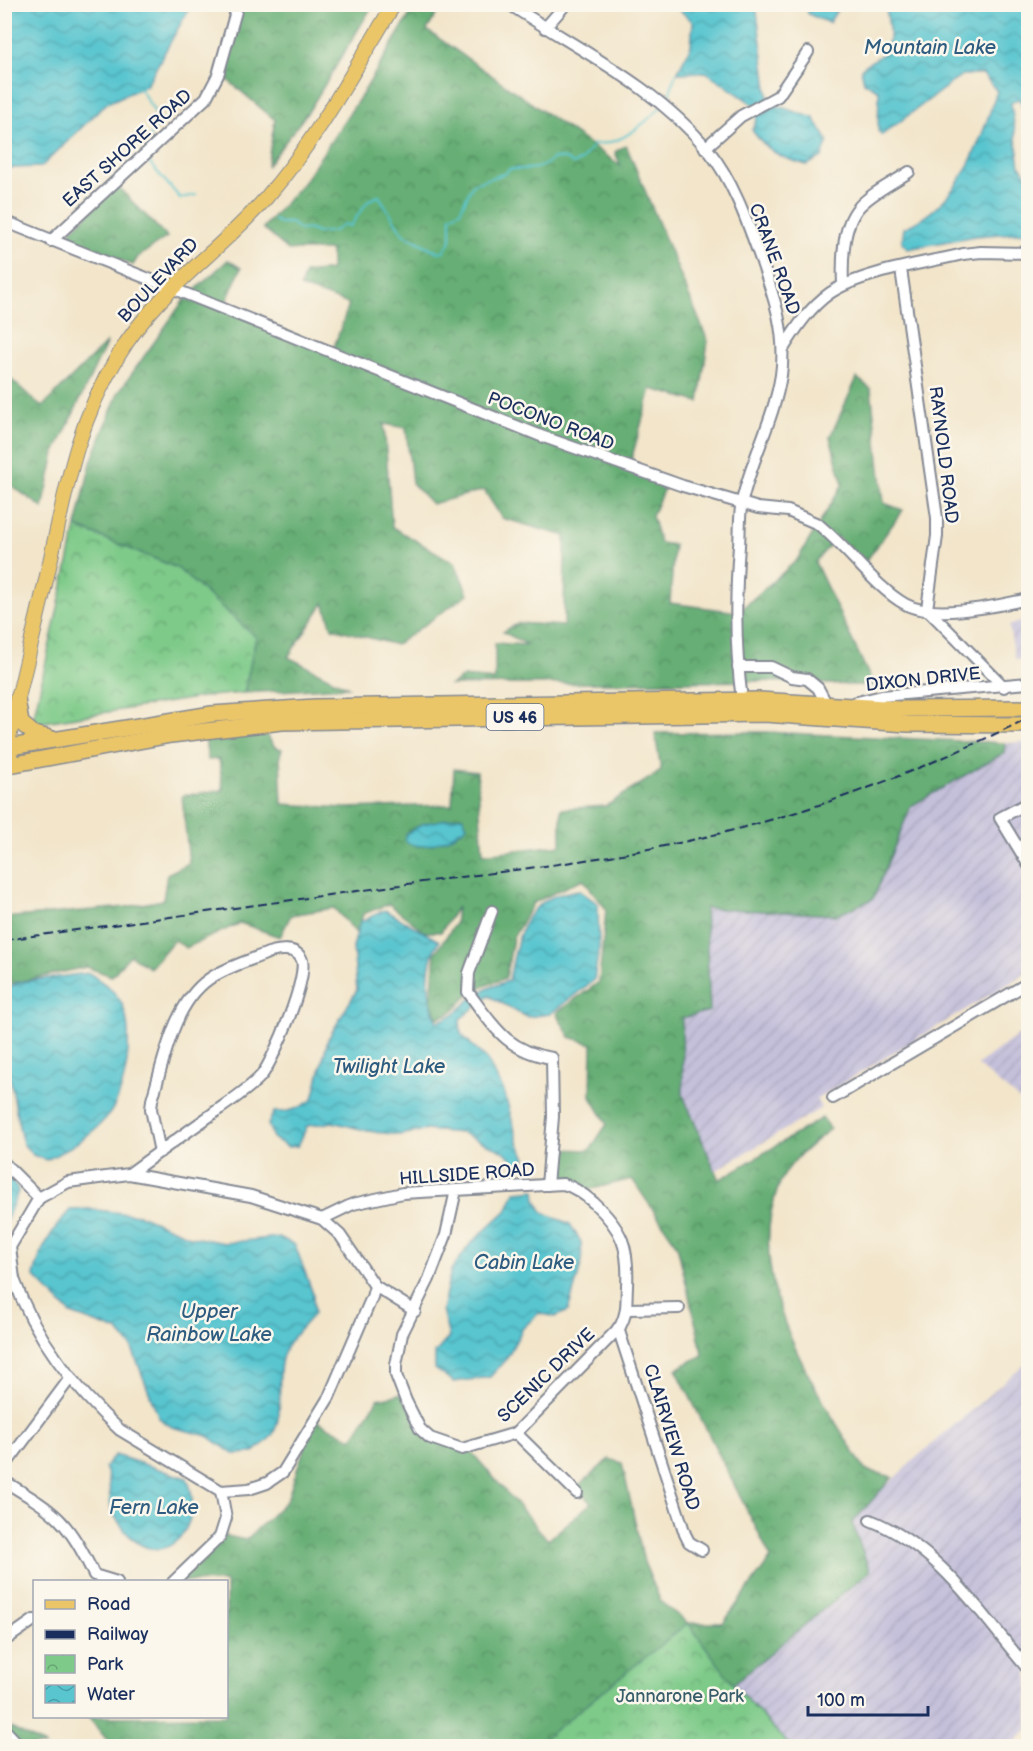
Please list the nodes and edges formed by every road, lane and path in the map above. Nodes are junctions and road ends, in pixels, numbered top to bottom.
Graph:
1 (238, 4) edge
2 (394, 4) edge
3 (509, 4) edge
4 (567, 4) edge
5 (545, 28) junction
6 (808, 52) dead end
7 (705, 148) junction
8 (909, 172) dead end
9 (4, 221) edge
10 (51, 241) junction
11 (1029, 253) edge
12 (901, 268) junction
13 (843, 285) junction
14 (170, 289) junction
15 (783, 349) junction
16 (741, 504) junction
17 (1029, 599) edge
18 (928, 609) junction
19 (738, 668) junction
20 (1029, 683) edge
21 (1004, 687) junction
22 (17, 699) junction
23 (742, 700) junction
24 (826, 703) junction
25 (844, 705) junction
26 (1029, 708) edge
27 (1029, 725) edge
28 (53, 739) junction
29 (6, 747) edge
30 (9, 765) edge
31 (1029, 803) edge
32 (1029, 864) edge
33 (492, 911) dead end
34 (1029, 983) edge
35 (833, 1098) dead end
36 (160, 1152) junction
37 (4, 1163) edge
38 (129, 1174) junction
39 (547, 1185) junction
40 (456, 1190) junction
41 (39, 1197) junction
42 (322, 1219) junction
43 (14, 1278) junction
44 (375, 1286) junction
45 (4, 1297) edge
46 (679, 1308) dead end
47 (627, 1309) junction
48 (415, 1311) junction
49 (618, 1328) junction
50 (71, 1377) junction
51 (516, 1433) junction
52 (4, 1467) edge
53 (4, 1481) edge
54 (221, 1491) junction
55 (577, 1494) dead end
56 (870, 1520) dead end
57 (702, 1550) dead end
58 (92, 1578) edge
59 (109, 1580) edge
60 (173, 1580) edge
61 (33, 1621) edge
62 (4, 1641) edge
63 (1029, 1669) edge
64 (4, 1729) edge
65 (20, 1746) edge

1 - 10 street, EAST SHORE ROAD
2 - 14 main road, BOULEVARD
3 - 5 street, CRANE ROAD
4 - 5 street
5 - 7 street, CRANE ROAD
6 - 7 street
7 - 15 street, CRANE ROAD
8 - 13 street
9 - 10 street, POCONO ROAD
10 - 14 street, POCONO ROAD
11 - 12 street
12 - 13 street
12 - 18 street, RAYNOLD ROAD
13 - 15 street
14 - 16 street, POCONO ROAD
14 - 22 main road, BOULEVARD
15 - 16 street, CRANE ROAD
16 - 18 street, POCONO ROAD
16 - 19 street, CRANE ROAD
17 - 18 street, POCONO ROAD
18 - 21 street
19 - 23 street, CRANE ROAD
19 - 24 street
20 - 21 street
21 - 25 street, DIXON DRIVE
22 - 28 highway
22 - 29 main road, BOULEVARD
23 - 24 highway, US 46
23 - 28 highway, US 46
24 - 25 highway, US 46
25 - 26 highway, US 46
27 - 30 highway, US 46
28 - 29 highway, US 46
29 - 30 main road
31 - 32 street
33 - 39 street
34 - 35 street
36 - 36 street
36 - 38 street
37 - 41 street
38 - 41 street
38 - 42 street
39 - 40 street, HILLSIDE ROAD
39 - 47 street, SCENIC DRIVE
40 - 42 street, HILLSIDE ROAD
40 - 48 street, SCENIC DRIVE
41 - 43 street
42 - 44 street
43 - 45 street
43 - 50 street
44 - 48 street
44 - 54 street
46 - 47 street
47 - 49 street, SCENIC DRIVE
48 - 51 street, SCENIC DRIVE
49 - 51 street, SCENIC DRIVE
49 - 57 street, CLAIRVIEW ROAD
50 - 52 street
50 - 54 street
51 - 55 street
53 - 58 street
54 - 60 street
56 - 63 street
58 - 59 street
61 - 62 street
64 - 65 street

